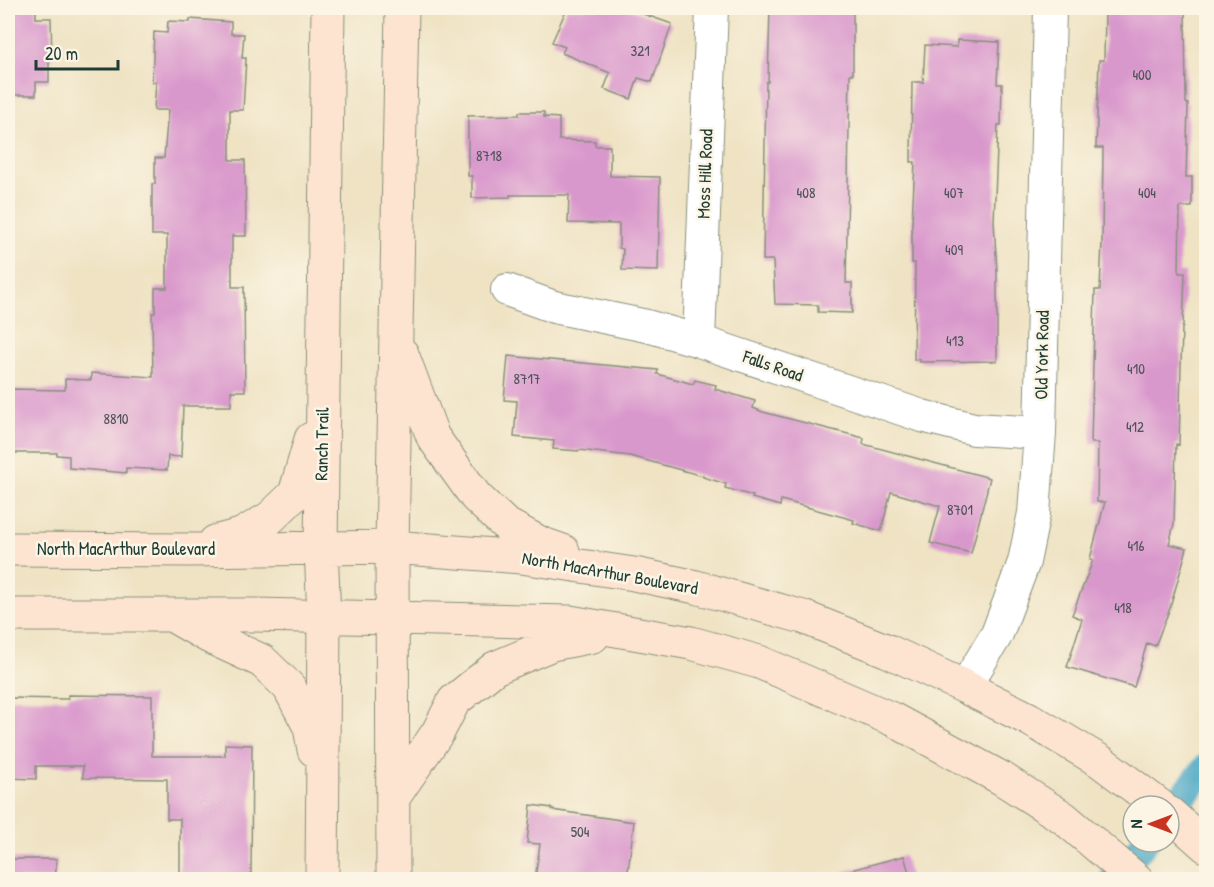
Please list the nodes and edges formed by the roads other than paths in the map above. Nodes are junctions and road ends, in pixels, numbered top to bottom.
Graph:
1 (328, 8) edge
2 (402, 8) edge
3 (712, 8) edge
4 (1050, 8) edge
5 (507, 290) dead end
6 (396, 339) junction
7 (699, 340) junction
8 (323, 397) junction
9 (1040, 433) junction
10 (321, 547) junction
11 (392, 547) junction
12 (8, 549) edge
13 (189, 550) junction
14 (633, 574) junction
15 (8, 615) edge
16 (171, 615) junction
17 (394, 617) junction
18 (324, 618) junction
19 (619, 631) junction
20 (965, 687) junction
21 (1144, 794) edge
22 (322, 795) junction
23 (393, 798) junction
24 (1181, 824) edge
25 (1206, 846) edge
26 (322, 879) edge
27 (393, 879) edge
28 (1137, 879) edge

1 - 8 main road, Ranch Trail
2 - 6 main road
3 - 7 street, Moss Hill Road
4 - 9 street, Old York Road
5 - 7 street, Falls Road
6 - 11 main road
6 - 14 main road
7 - 9 street, Falls Road
8 - 10 main road, Ranch Trail
8 - 13 main road
9 - 20 street, Old York Road
10 - 11 main road, North MacArthur Boulevard
10 - 13 main road, North MacArthur Boulevard
10 - 18 main road, Ranch Trail
11 - 14 main road, North MacArthur Boulevard
11 - 17 main road
12 - 13 main road, North MacArthur Boulevard
14 - 20 main road, North MacArthur Boulevard
15 - 16 main road
16 - 18 main road
16 - 22 main road
17 - 18 main road
17 - 19 main road
17 - 23 main road
18 - 22 main road, Ranch Trail
19 - 23 main road
19 - 28 main road
20 - 21 main road, North MacArthur Boulevard
22 - 26 main road, Ranch Trail
23 - 27 main road
24 - 25 main road

